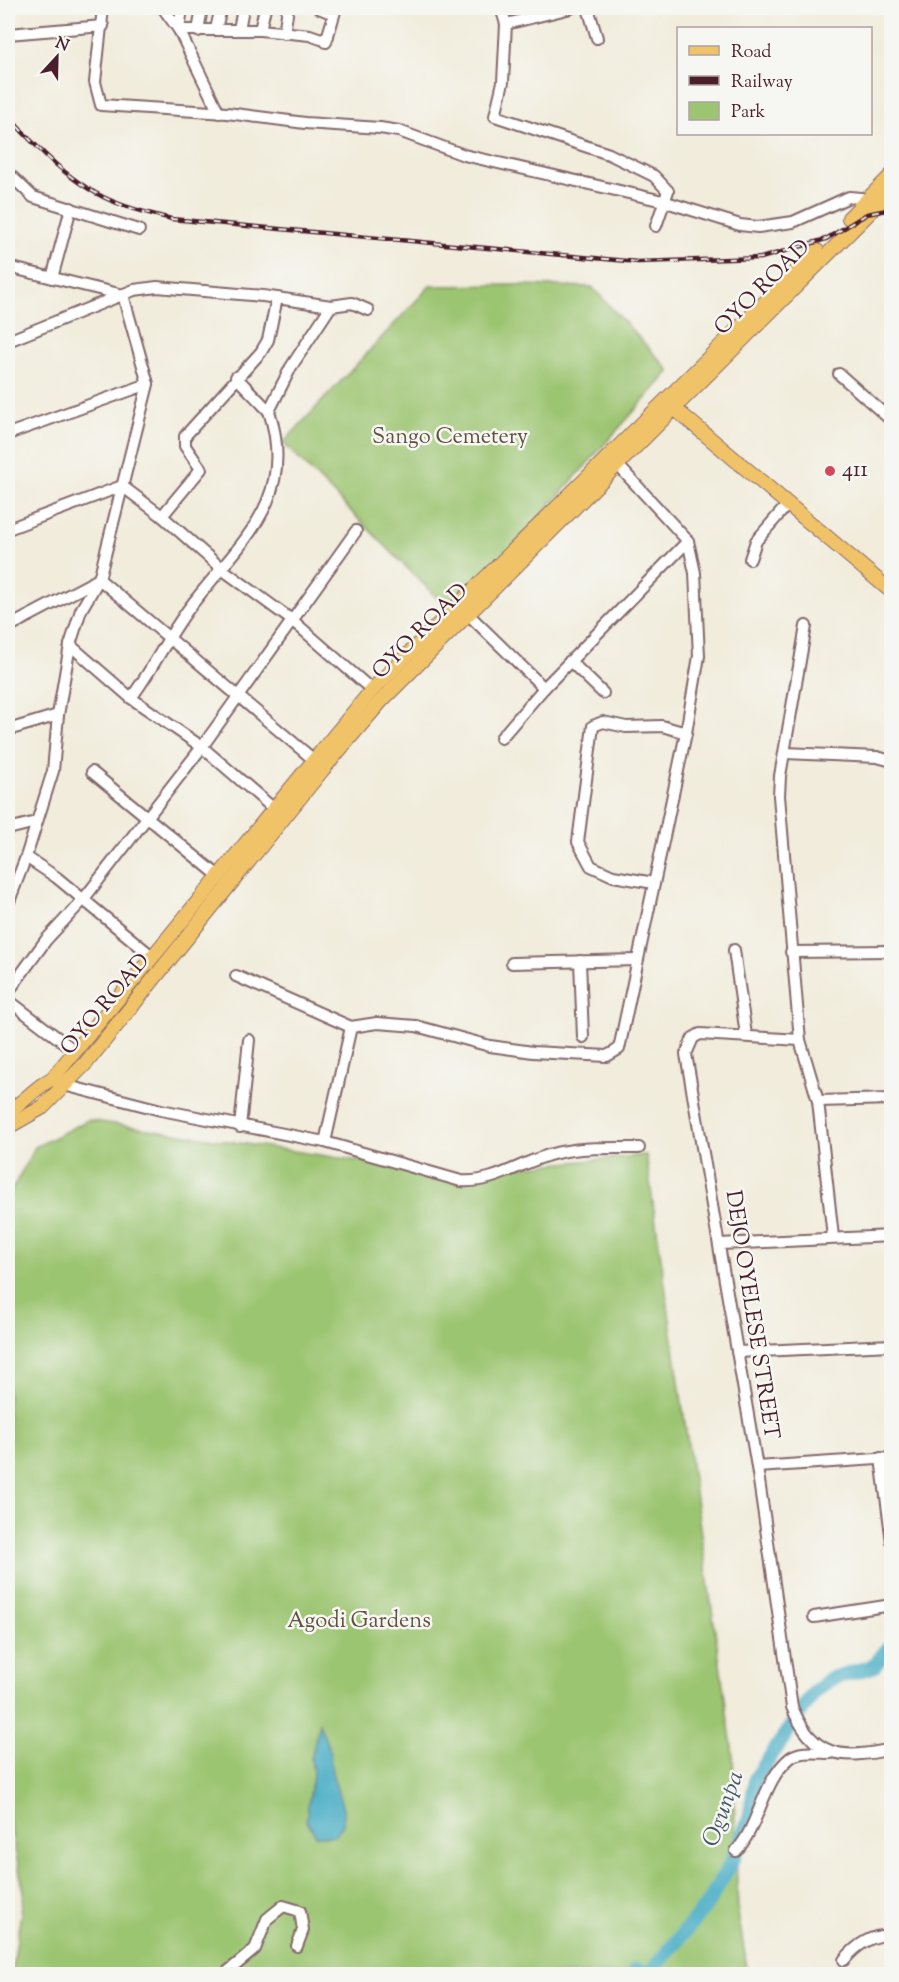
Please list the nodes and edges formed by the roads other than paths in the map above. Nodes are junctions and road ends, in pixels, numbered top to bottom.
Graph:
1 (103, 8) edge
2 (164, 8) edge
3 (182, 8) edge
4 (202, 8) edge
5 (221, 8) edge
6 (243, 8) edge
7 (265, 8) edge
8 (288, 8) edge
9 (319, 8) edge
10 (501, 8) edge
11 (571, 8) edge
12 (588, 8) edge
13 (335, 10) edge
14 (506, 24) junction
15 (103, 26) junction
16 (216, 29) junction
17 (179, 30) junction
18 (239, 30) junction
19 (260, 30) junction
20 (198, 31) junction
21 (284, 33) junction
22 (8, 34) edge
23 (597, 38) dead end
24 (219, 113) junction
25 (8, 173) edge
26 (891, 175) edge
27 (891, 190) edge
28 (663, 201) junction
29 (868, 204) junction
30 (72, 208) junction
31 (656, 226) dead end
32 (139, 230) dead end
33 (8, 267) edge
34 (52, 279) junction
35 (123, 295) junction
36 (277, 298) junction
37 (331, 306) junction
38 (368, 310) dead end
39 (8, 341) edge
40 (839, 374) dead end
41 (236, 377) junction
42 (148, 384) junction
43 (669, 403) junction
44 (269, 411) junction
45 (891, 421) edge
46 (8, 434) edge
47 (609, 455) junction
48 (619, 465) junction
49 (122, 486) junction
50 (788, 504) junction
51 (162, 516) junction
52 (8, 529) edge
53 (356, 531) dead end
54 (688, 541) junction
55 (750, 559) dead end
56 (222, 569) junction
57 (99, 579) junction
58 (891, 592) edge
59 (469, 615) junction
60 (293, 621) junction
61 (806, 626) dead end
62 (8, 627) edge
63 (170, 640) junction
64 (70, 645) junction
65 (570, 662) junction
66 (544, 688) junction
67 (372, 690) junction
68 (603, 693) dead end
69 (237, 697) junction
70 (130, 698) junction
71 (58, 715) junction
72 (8, 730) edge
73 (686, 733) junction
74 (501, 738) dead end
75 (202, 747) junction
76 (785, 753) junction
77 (314, 760) junction
78 (891, 761) edge
79 (92, 772) dead end
80 (274, 810) junction
81 (147, 817) junction
82 (36, 822) junction
83 (8, 829) edge
84 (26, 857) junction
85 (220, 877) junction
86 (654, 883) junction
87 (83, 900) junction
88 (8, 904) edge
89 (205, 906) junction
90 (734, 950) dead end
91 (891, 951) edge
92 (791, 952) junction
93 (153, 957) junction
94 (637, 960) junction
95 (580, 961) junction
96 (512, 963) dead end
97 (236, 976) dead end
98 (8, 992) edge
99 (8, 1000) edge
100 (351, 1027) junction
101 (746, 1035) junction
102 (583, 1037) dead end
103 (249, 1040) dead end
104 (800, 1040) junction
105 (75, 1051) junction
106 (45, 1081) junction
107 (63, 1085) junction
108 (891, 1099) edge
109 (818, 1101) junction
110 (8, 1112) edge
111 (8, 1127) edge
112 (240, 1127) junction
113 (325, 1142) junction
114 (639, 1148) dead end
115 (891, 1236) edge
116 (833, 1237) junction
117 (720, 1244) junction
118 (891, 1345) edge
119 (737, 1352) junction
120 (886, 1458) edge
121 (757, 1467) junction
122 (891, 1542) edge
123 (891, 1605) edge
124 (814, 1617) dead end
125 (891, 1749) edge
126 (833, 1753) junction
127 (736, 1851) dead end
128 (890, 1932) edge
129 (297, 1946) dead end
130 (844, 1960) dead end
131 (225, 1974) edge

1 - 15 street
2 - 17 street
3 - 17 street
4 - 20 street
5 - 16 street
6 - 18 street
7 - 19 street
8 - 21 street
9 - 13 street
10 - 14 street
11 - 14 street
12 - 23 street
13 - 21 street
14 - 28 street
15 - 22 street
15 - 24 street
16 - 18 street
16 - 20 street
17 - 20 street
17 - 24 street
18 - 19 street
19 - 21 street
24 - 28 street
25 - 30 street
26 - 29 main road, OYO ROAD
27 - 29 main road, OYO ROAD
28 - 29 street
28 - 31 street
29 - 43 main road, OYO ROAD
30 - 32 street
30 - 34 street
33 - 34 street
34 - 35 street
35 - 36 street
35 - 39 street
35 - 42 street
36 - 37 street
36 - 41 street
37 - 38 street
37 - 44 street
40 - 45 street
41 - 44 street
41 - 51 street
42 - 46 street
42 - 49 street
43 - 47 main road, OYO ROAD
43 - 48 main road, OYO ROAD
43 - 50 main road
44 - 56 street
47 - 48 street
47 - 67 main road, OYO ROAD
48 - 54 street
48 - 59 main road, OYO ROAD
49 - 51 street
49 - 52 street
49 - 57 street
50 - 55 street
50 - 58 main road
51 - 56 street
53 - 60 street
54 - 65 street
54 - 73 street
56 - 60 street
56 - 63 street
57 - 62 street
57 - 63 street
57 - 64 street
59 - 66 street
59 - 89 main road, OYO ROAD
60 - 67 street
60 - 69 street
61 - 76 street
63 - 69 street
63 - 70 street
64 - 70 street
64 - 71 street
65 - 66 street
65 - 68 street
66 - 74 street
67 - 77 main road, OYO ROAD
69 - 75 street
69 - 77 street
70 - 75 street
71 - 72 street
71 - 82 street
73 - 86 street
73 - 86 street
75 - 80 street
75 - 81 street
76 - 78 street
76 - 92 street
77 - 80 main road, OYO ROAD
79 - 81 street
80 - 85 main road, OYO ROAD
81 - 85 street
81 - 87 street
82 - 83 street
82 - 84 street
84 - 87 street
84 - 88 street
85 - 89 main road, OYO ROAD
86 - 94 street
87 - 93 street
87 - 98 street
89 - 93 main road, OYO ROAD
89 - 107 main road, OYO ROAD
90 - 101 street
91 - 92 street
92 - 104 street
93 - 105 main road, OYO ROAD
94 - 95 street
94 - 100 street
95 - 96 street
95 - 102 street
97 - 100 street
99 - 105 street
100 - 113 street
101 - 104 street, DEJO OYELESE STREET
101 - 117 street, DEJO OYELESE STREET
103 - 112 street
104 - 109 street
105 - 106 main road, OYO ROAD
106 - 107 street
106 - 110 main road, OYO ROAD
107 - 111 main road, OYO ROAD
107 - 112 street
108 - 109 street
109 - 116 street
112 - 113 street
113 - 114 street
115 - 116 street
116 - 117 street
117 - 119 street, DEJO OYELESE STREET
118 - 119 street
119 - 121 street, DEJO OYELESE STREET
120 - 121 street
120 - 122 street
121 - 126 street, DEJO OYELESE STREET
123 - 124 street
125 - 126 street
126 - 127 street
128 - 130 street
129 - 131 street

